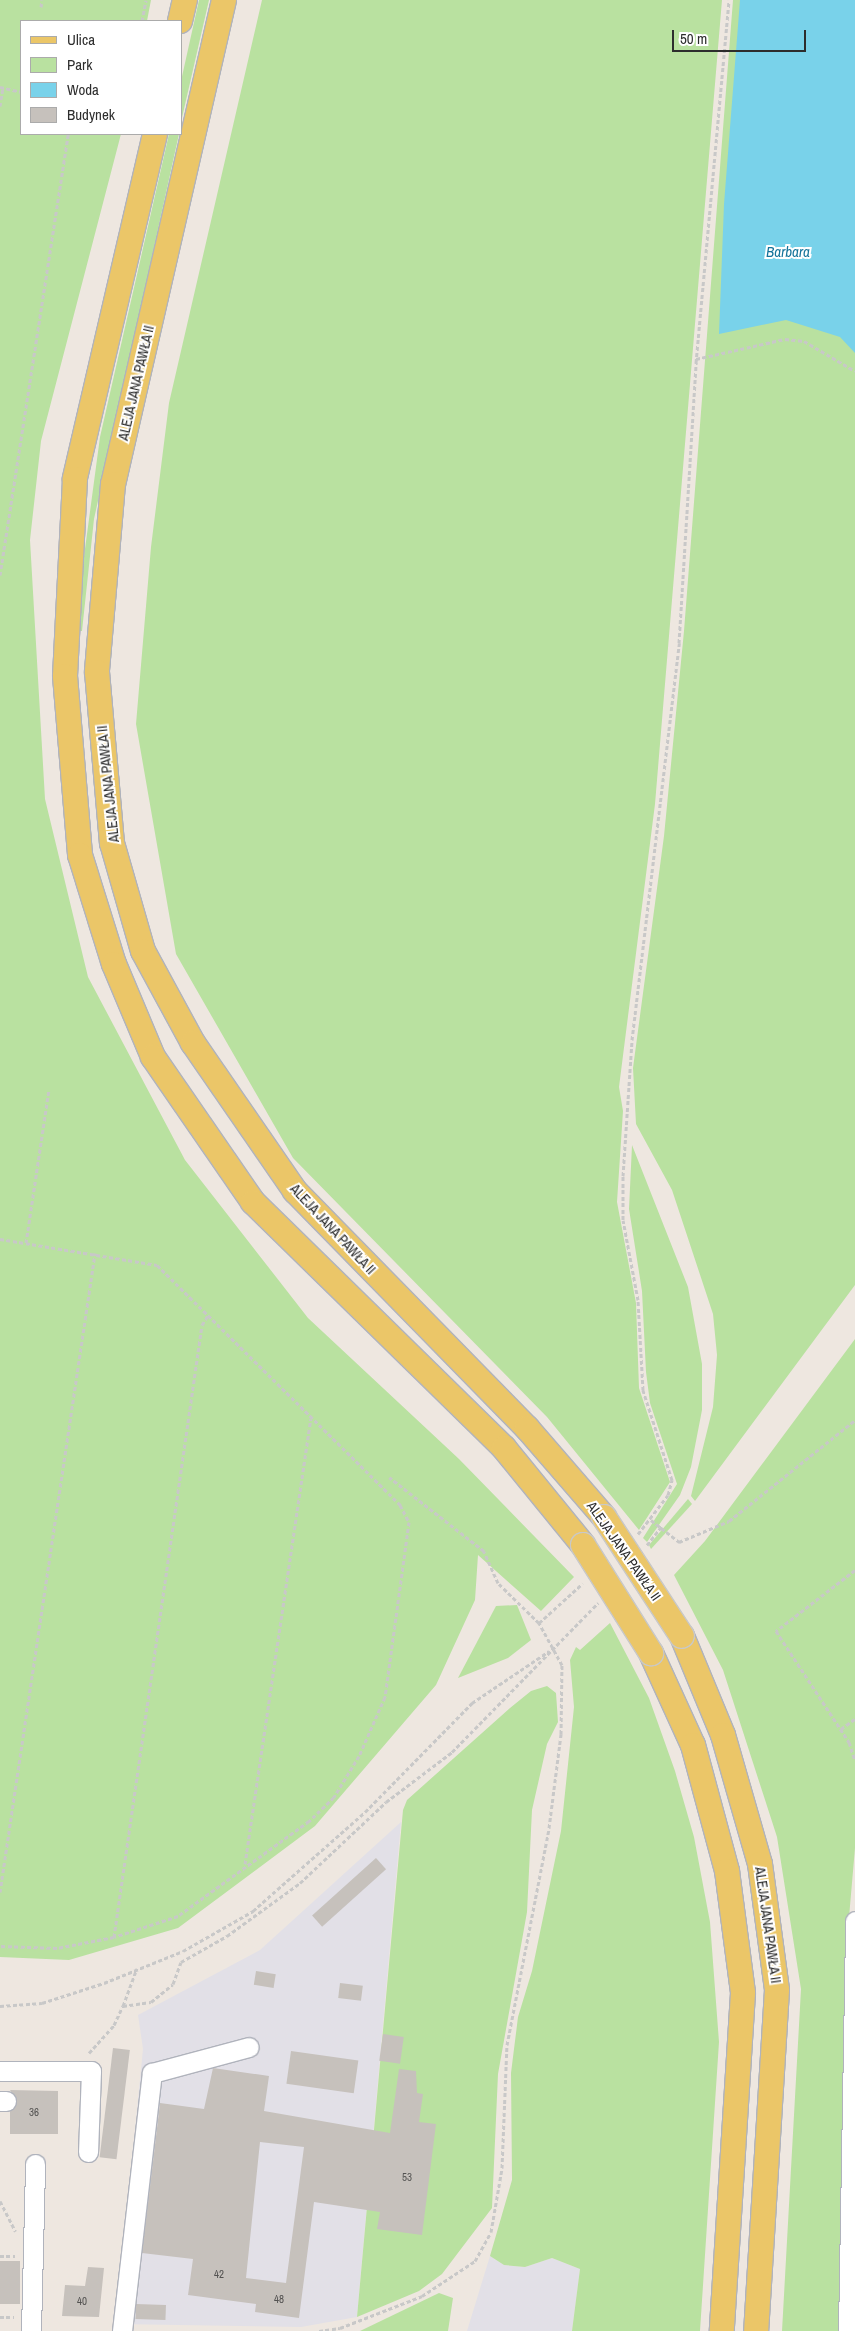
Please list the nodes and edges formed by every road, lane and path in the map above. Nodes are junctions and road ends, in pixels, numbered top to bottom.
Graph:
1 (42, 0) edge
2 (146, 0) edge
3 (185, 0) edge
4 (224, 0) edge
5 (729, 0) edge
6 (40, 7) dead end
7 (142, 20) edge
8 (180, 20) edge
9 (1, 88) edge
10 (20, 92) edge
11 (0, 106) edge
12 (68, 135) edge
13 (155, 135) edge
14 (696, 359) junction
15 (855, 371) edge
16 (0, 575) edge
17 (49, 1089) dead end
18 (0, 1239) edge
19 (26, 1243) junction
20 (94, 1253) junction
21 (208, 1315) junction
22 (311, 1418) junction
23 (855, 1420) edge
24 (671, 1473) dead end
25 (389, 1477) dead end
26 (651, 1520) dead end
27 (662, 1526) junction
28 (643, 1550) dead end
29 (855, 1570) edge
30 (603, 1597) dead end
31 (554, 1648) junction
32 (855, 1719) edge
33 (841, 1729) junction
34 (855, 1760) edge
35 (245, 1864) junction
36 (0, 1892) edge
37 (855, 1920) edge
38 (114, 1937) junction
39 (0, 1946) edge
40 (137, 1968) junction
41 (0, 2006) edge
42 (123, 2006) junction
43 (249, 2047) dead end
44 (71, 2072) junction
45 (1, 2073) edge
46 (88, 2152) dead end
47 (35, 2164) dead end
48 (0, 2201) edge
49 (17, 2235) dead end
50 (18, 2249) dead end
51 (0, 2256) edge
52 (31, 2331) edge
53 (122, 2331) edge
54 (319, 2331) edge
55 (722, 2331) edge
56 (756, 2331) edge
57 (848, 2331) edge

1 - 6 path
2 - 7 path
3 - 8 main road
4 - 56 main road, ALEJA JANA PAWŁA II, bridge
5 - 14 path
9 - 10 path
9 - 11 path
12 - 16 path
13 - 55 main road, bridge
14 - 15 path
14 - 24 path
17 - 19 path
18 - 19 path
19 - 20 path
20 - 21 path
20 - 36 path
21 - 22 path
21 - 38 path
22 - 35 path
22 - 35 path
23 - 27 path
25 - 31 path
26 - 27 path
27 - 28 path
29 - 33 path
30 - 31 path
31 - 40 path
31 - 42 path
31 - 54 path
32 - 33 path
33 - 34 path
35 - 38 path
37 - 57 street
38 - 39 path
40 - 41 path
40 - 42 path
42 - 44 path
43 - 53 street
44 - 45 street
44 - 46 street
47 - 52 street
48 - 49 path
50 - 51 path

